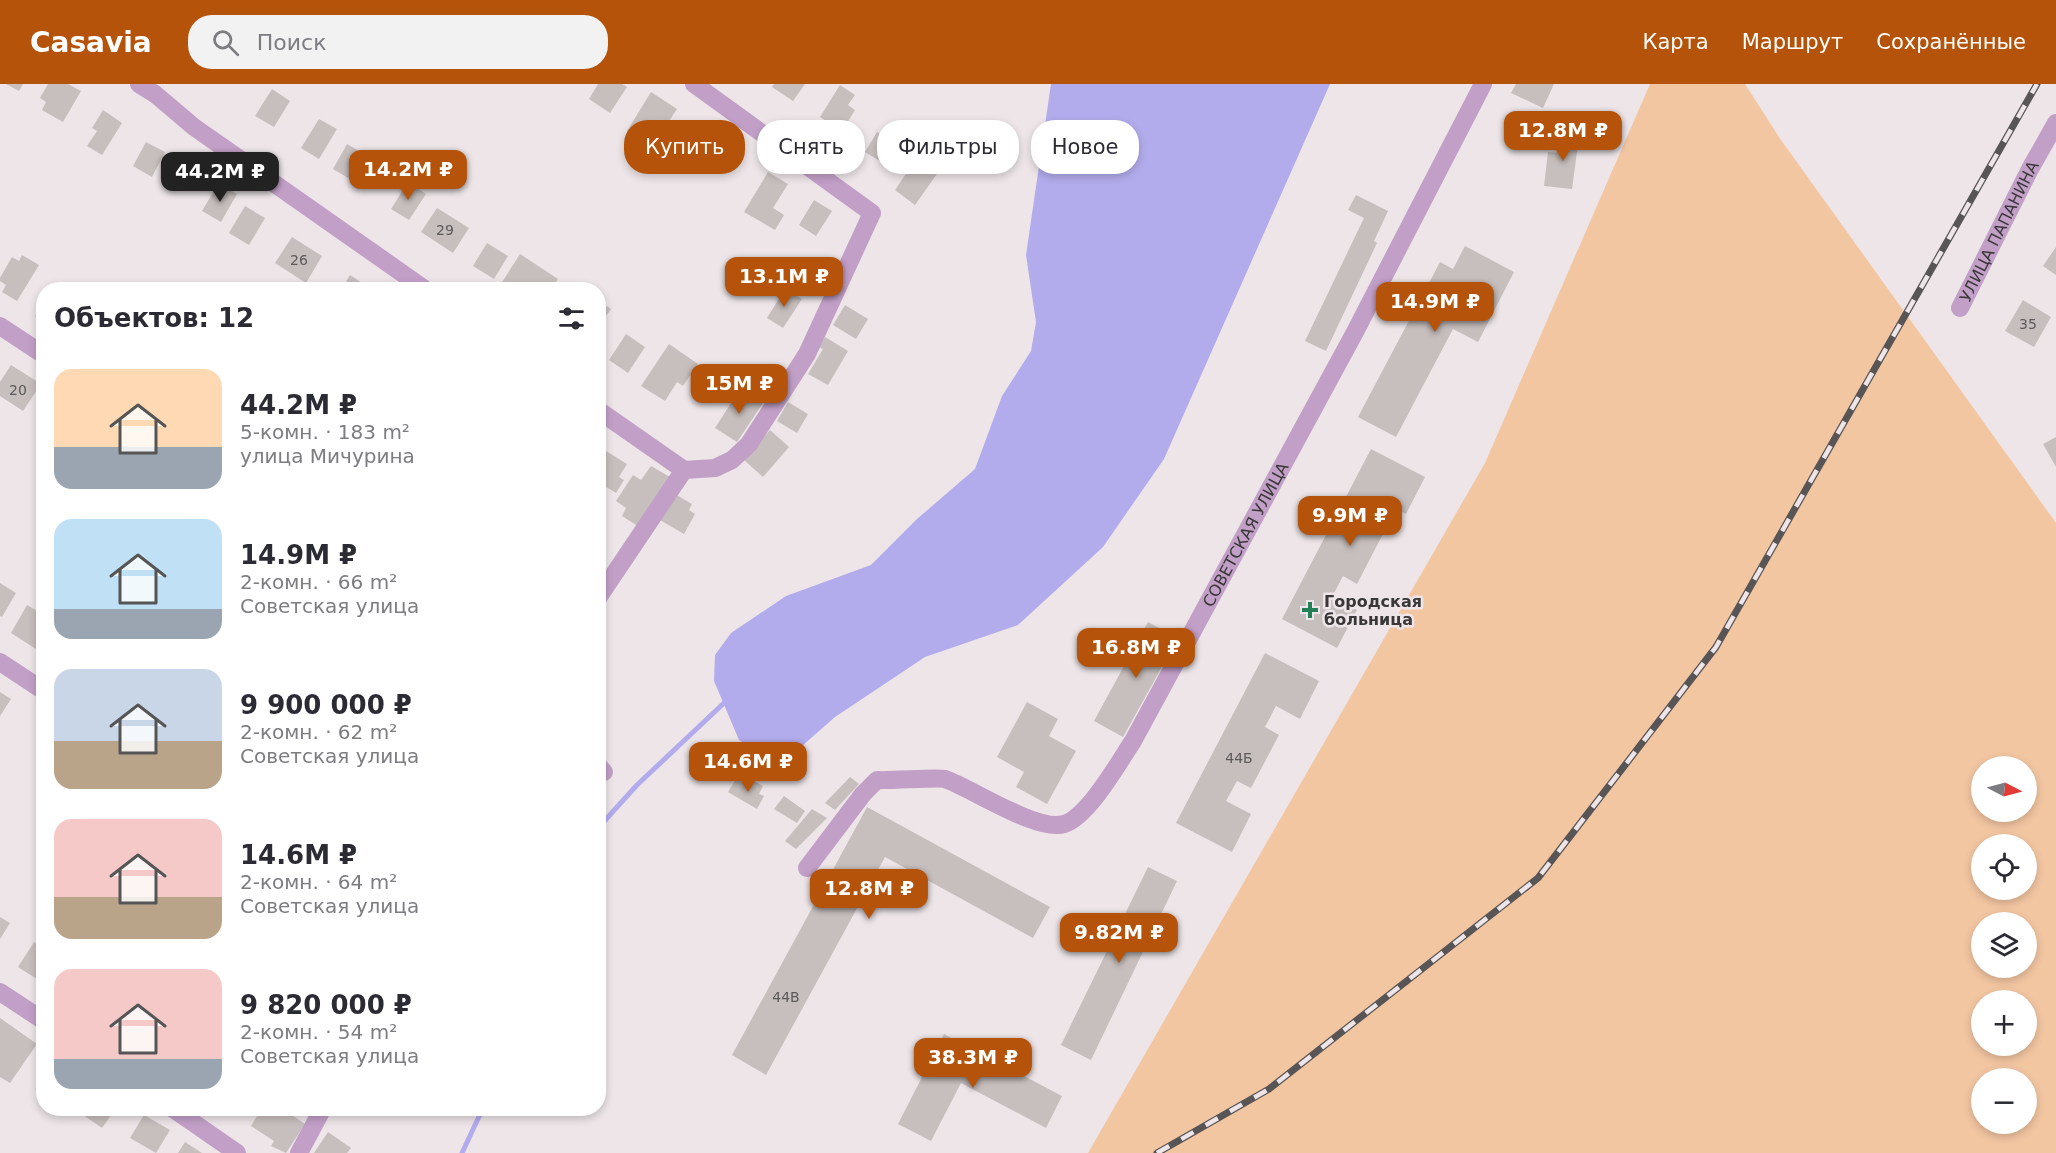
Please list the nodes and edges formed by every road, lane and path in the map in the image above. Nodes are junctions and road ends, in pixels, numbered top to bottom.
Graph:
1 (140, 84) edge
2 (694, 84) edge
3 (1483, 84) edge
4 (158, 89) edge
5 (2056, 123) edge
6 (415, 282) edge
7 (1960, 308) dead end
8 (0, 326) edge
9 (36, 350) edge
10 (606, 416) edge
11 (684, 470) junction
12 (606, 586) edge
13 (0, 662) edge
14 (36, 686) edge
15 (807, 868) dead end
16 (0, 992) edge
17 (36, 1016) edge
18 (184, 1116) edge
19 (318, 1116) edge
20 (237, 1153) edge
21 (299, 1153) edge

1 - 4 street
2 - 11 street
3 - 15 street, СОВЕТСКАЯ УЛИЦА
4 - 6 street
5 - 7 street, УЛИЦА ПАПАНИНА
8 - 9 street
10 - 11 street
11 - 12 street
13 - 14 street
16 - 17 street
18 - 20 street
19 - 21 street

